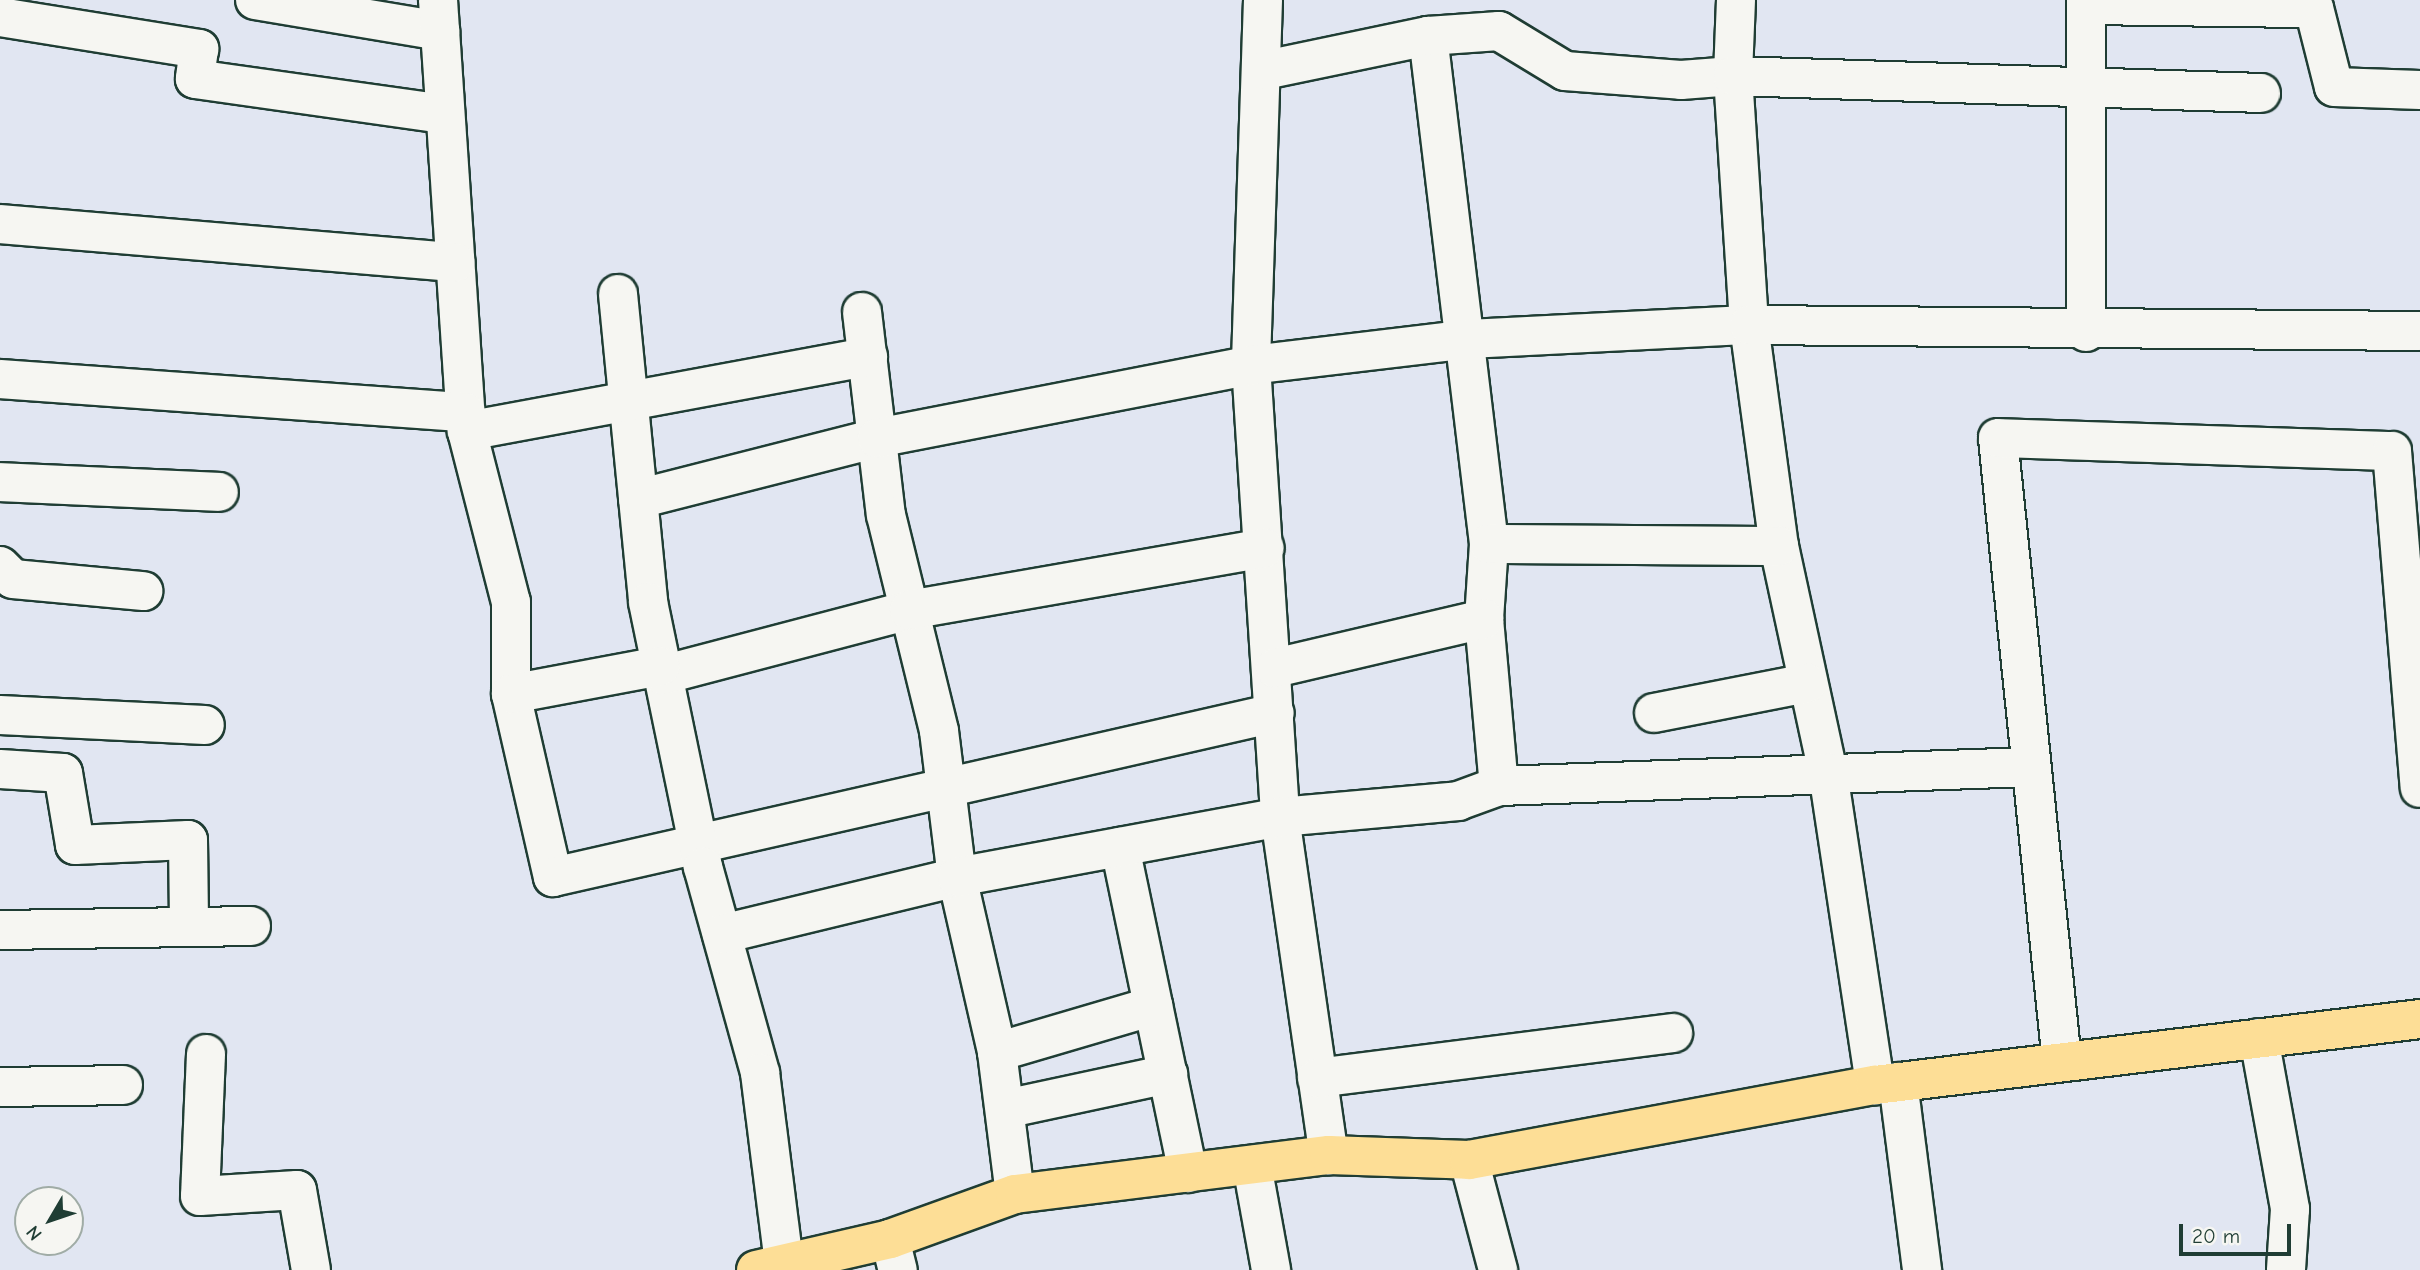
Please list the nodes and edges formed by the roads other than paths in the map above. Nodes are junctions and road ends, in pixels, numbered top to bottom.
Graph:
1 (255, 0) edge
2 (1264, 0) edge
3 (1735, 0) edge
4 (2086, 2) edge
5 (439, 15) edge
6 (0, 17) edge
7 (1428, 36) junction
8 (1265, 70) junction
9 (1733, 76) junction
10 (2087, 87) junction
11 (2420, 90) edge
12 (2260, 93) dead end
13 (446, 114) junction
14 (0, 224) edge
15 (456, 262) junction
16 (618, 294) dead end
17 (862, 312) dead end
18 (1749, 325) junction
19 (2420, 331) edge
20 (2086, 332) junction
21 (1468, 339) junction
22 (868, 357) junction
23 (1251, 365) junction
24 (0, 379) edge
25 (629, 401) junction
26 (466, 422) junction
27 (877, 438) junction
28 (0, 482) edge
29 (219, 492) dead end
30 (638, 499) junction
31 (1489, 544) junction
32 (1779, 546) junction
33 (1265, 548) junction
34 (0, 566) edge
35 (143, 591) dead end
36 (909, 610) junction
37 (1484, 619) junction
38 (1275, 668) junction
39 (661, 671) junction
40 (1807, 683) junction
41 (511, 694) junction
42 (1275, 713) junction
43 (1654, 713) dead end
44 (0, 715) edge
45 (205, 725) dead end
46 (2031, 766) junction
47 (0, 769) edge
48 (1828, 773) junction
49 (945, 786) junction
50 (1499, 786) junction
51 (2420, 788) edge
52 (1280, 817) junction
53 (699, 845) junction
54 (1120, 847) junction
55 (957, 877) junction
56 (251, 926) dead end
57 (189, 927) junction
58 (0, 930) edge
59 (722, 934) junction
60 (1153, 1006) junction
61 (2420, 1018) edge
62 (1673, 1033) dead end
63 (2259, 1038) junction
64 (997, 1052) junction
65 (206, 1054) dead end
66 (2062, 1062) junction
67 (1168, 1074) junction
68 (1317, 1077) junction
69 (1886, 1084) junction
70 (123, 1085) dead end
71 (0, 1087) edge
72 (1005, 1109) junction
73 (1329, 1155) junction
74 (1469, 1160) junction
75 (1252, 1165) junction
76 (1188, 1173) junction
77 (1016, 1194) junction
78 (894, 1254) edge
79 (831, 1261) edge
80 (770, 1267) edge
81 (311, 1270) edge
82 (1271, 1270) edge
83 (1498, 1270) edge
84 (1922, 1270) edge
85 (2286, 1270) edge

1 - 5 street
2 - 8 street
3 - 9 street
4 - 10 street
4 - 11 street
5 - 13 street
6 - 13 street
7 - 8 street
7 - 9 street
7 - 21 street
8 - 23 street
9 - 10 street
9 - 18 street
10 - 12 street
10 - 20 street
13 - 15 street
14 - 15 street
15 - 26 street
16 - 25 street
17 - 22 street
18 - 20 street
18 - 21 street
18 - 32 street
19 - 20 street
21 - 23 street
21 - 31 street
22 - 25 street
22 - 27 street
23 - 27 street
23 - 33 street
24 - 26 street
25 - 26 street
25 - 30 street
26 - 41 street
27 - 30 street
27 - 36 street
28 - 29 street
30 - 39 street
31 - 32 street
31 - 37 street
32 - 40 street
33 - 36 street
33 - 38 street
34 - 35 street
36 - 39 street
36 - 49 street
37 - 38 street
37 - 50 street
38 - 42 street
39 - 41 street
39 - 53 street
40 - 43 street
40 - 48 street
41 - 53 street
42 - 49 street
42 - 52 street
44 - 45 street
46 - 48 street
46 - 51 street
46 - 66 street
47 - 57 street
48 - 50 street
48 - 69 street
49 - 53 street
49 - 55 street
50 - 52 street
52 - 54 street
52 - 68 street
53 - 59 street
54 - 55 street
54 - 60 street
55 - 59 street
55 - 64 street
56 - 57 street
57 - 58 street
59 - 80 street
60 - 64 street
60 - 67 street
61 - 63 main road
62 - 68 street
63 - 66 main road
63 - 85 street
64 - 72 street
65 - 81 street
66 - 69 main road
67 - 72 street
67 - 76 street
68 - 73 street
69 - 74 main road
69 - 84 street
70 - 71 street
72 - 77 street
73 - 74 main road
73 - 75 main road
74 - 83 street
75 - 76 main road
75 - 82 street
76 - 77 main road
77 - 78 main road
78 - 79 main road
79 - 80 main road

